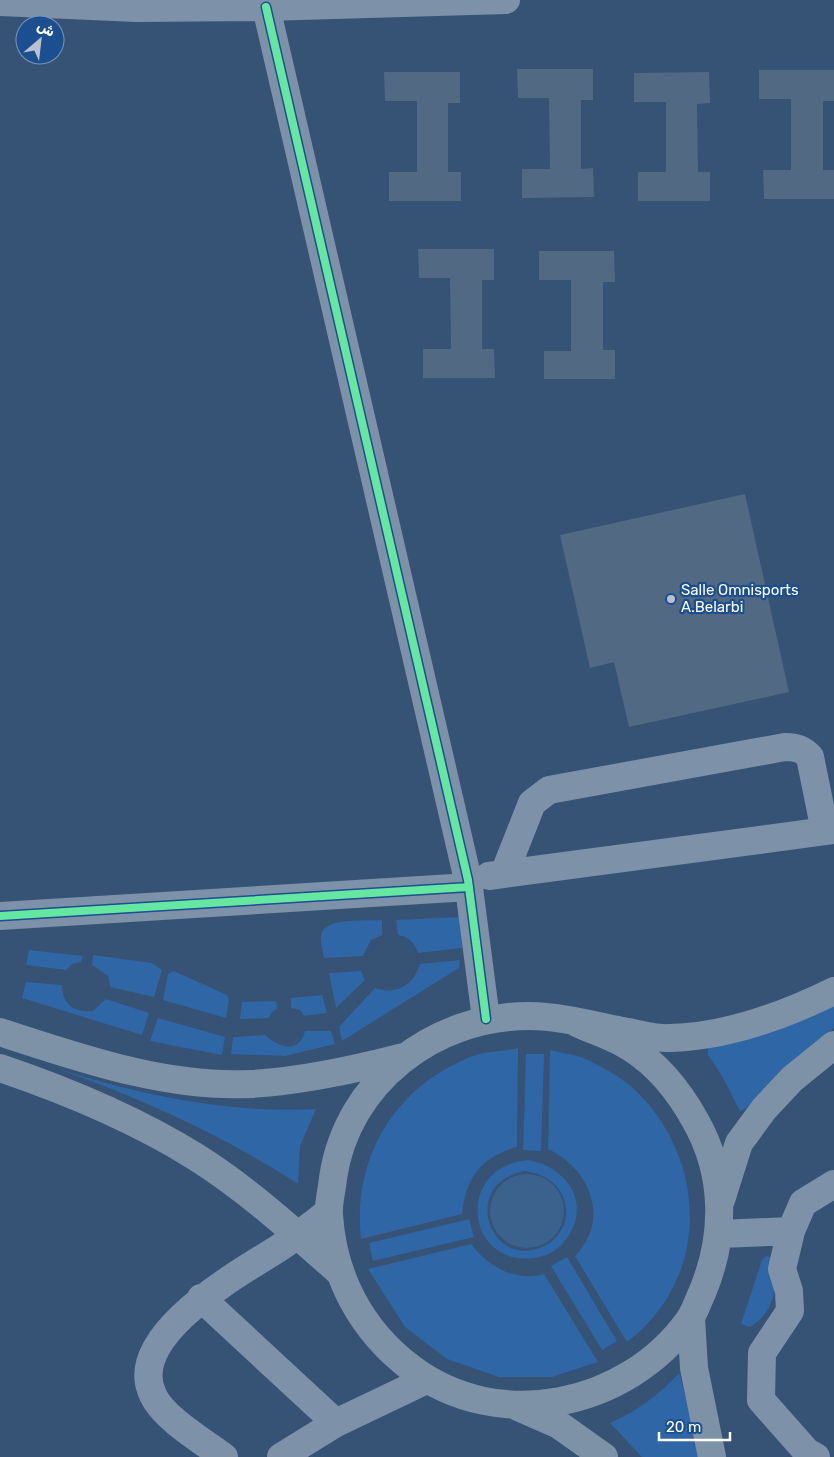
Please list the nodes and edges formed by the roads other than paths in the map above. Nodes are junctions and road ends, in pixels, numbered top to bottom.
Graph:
1 (506, 0) edge
2 (0, 2) edge
3 (266, 7) junction
4 (829, 830) edge
5 (504, 874) junction
6 (469, 883) junction
7 (0, 916) edge
8 (834, 990) edge
9 (486, 1019) junction
10 (577, 1023) junction
11 (0, 1032) edge
12 (834, 1045) edge
13 (403, 1057) junction
14 (0, 1068) edge
15 (834, 1184) edge
16 (720, 1202) junction
17 (328, 1212) junction
18 (791, 1231) junction
19 (719, 1234) junction
20 (298, 1235) junction
21 (338, 1271) junction
22 (202, 1298) junction
23 (691, 1318) junction
24 (426, 1380) junction
25 (517, 1406) junction
26 (336, 1423) junction
27 (224, 1457) edge
28 (280, 1457) edge
29 (604, 1457) edge
30 (712, 1457) edge
31 (816, 1457) edge

1 - 3 street
2 - 3 street
3 - 6 street
4 - 5 street
4 - 5 street
5 - 6 street
6 - 7 street
6 - 9 street
8 - 10 highway
9 - 10 highway
9 - 13 highway
10 - 16 highway
11 - 13 highway
12 - 16 highway
13 - 17 highway
14 - 20 highway
15 - 18 street
16 - 19 highway
17 - 20 street
17 - 21 highway
18 - 19 street
18 - 31 street
19 - 23 highway
20 - 21 highway
20 - 22 street
21 - 24 highway
22 - 26 street
22 - 27 street
23 - 25 highway
23 - 30 highway
24 - 25 highway
24 - 26 street
25 - 29 highway
26 - 28 street

